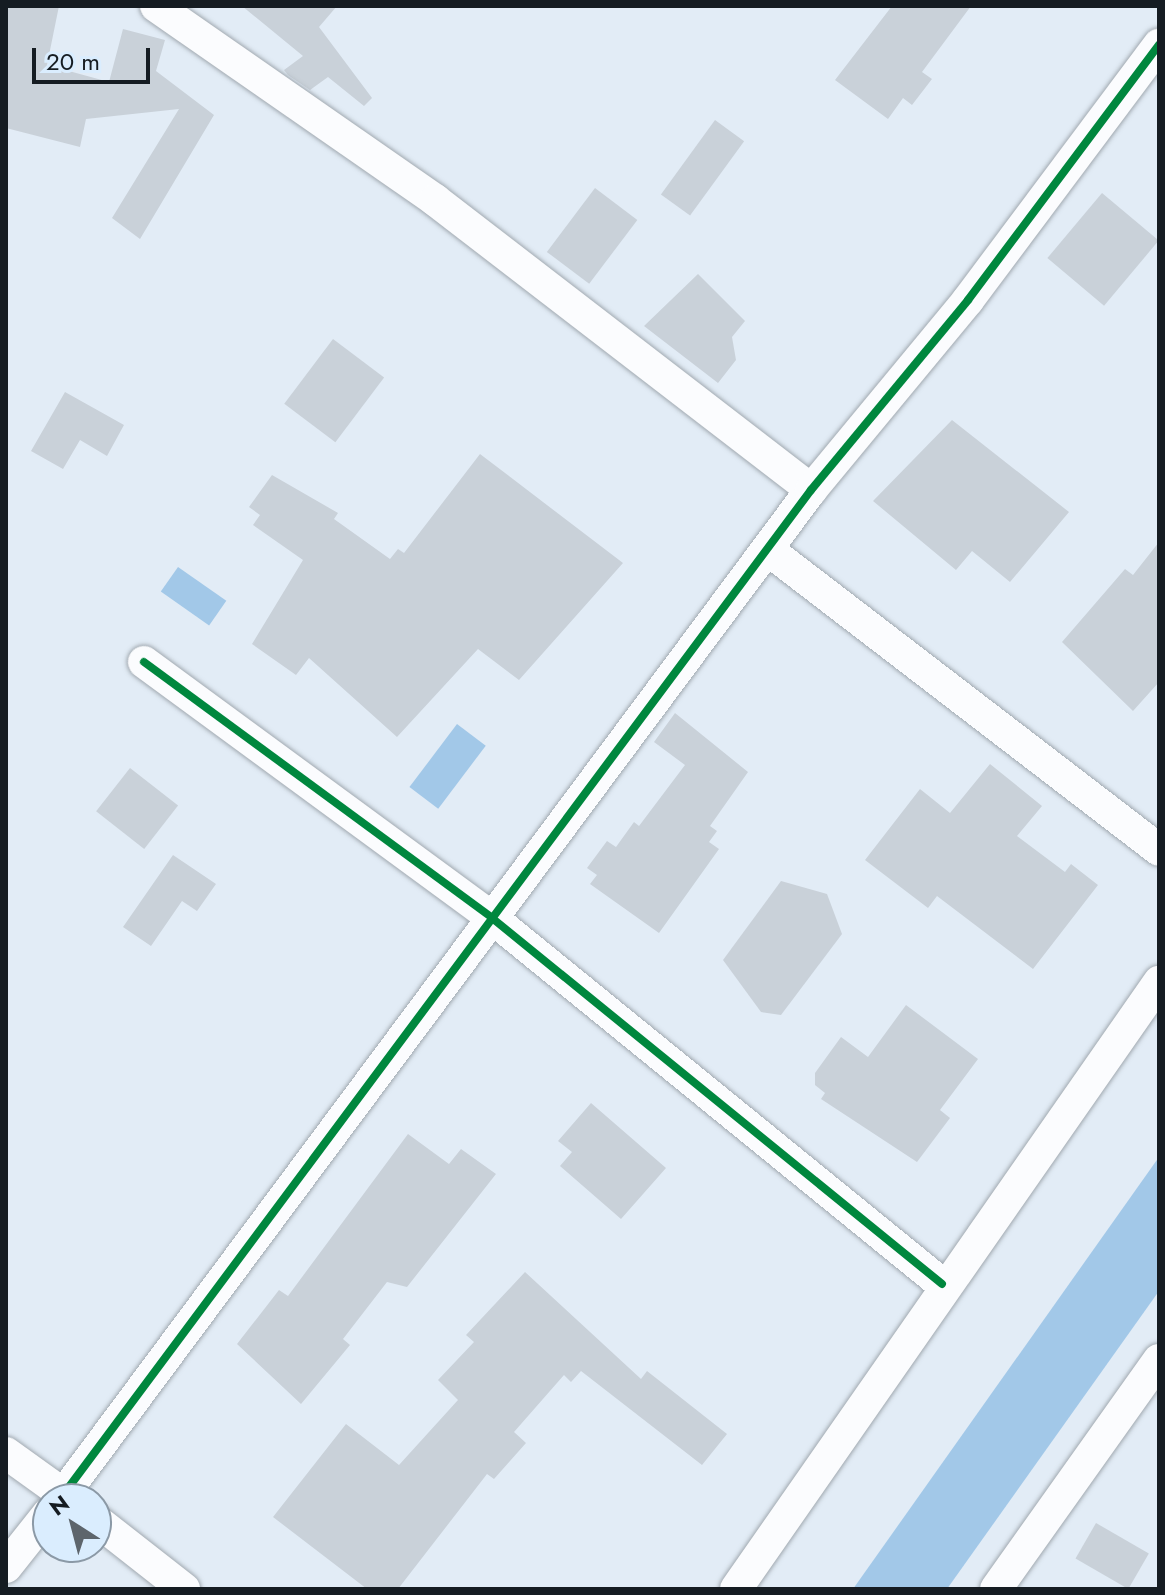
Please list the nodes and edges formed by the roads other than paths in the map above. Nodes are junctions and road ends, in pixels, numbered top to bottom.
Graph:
1 (156, 6) edge
2 (1159, 45) edge
3 (811, 490) junction
4 (767, 549) junction
5 (144, 662) dead end
6 (1159, 850) edge
7 (492, 918) junction
8 (1159, 982) edge
9 (942, 1284) junction
10 (1159, 1360) edge
11 (6, 1453) edge
12 (40, 1483) edge
13 (73, 1483) edge
14 (112, 1533) edge
15 (32, 1535) edge
16 (6, 1567) edge
17 (184, 1589) edge
18 (736, 1589) edge
19 (996, 1589) edge

1 - 3 street
2 - 3 street
3 - 4 street
4 - 6 street
4 - 7 street
5 - 7 street
7 - 9 street
7 - 13 street
8 - 9 street
9 - 18 street
10 - 19 street
11 - 12 street
14 - 17 street
15 - 16 street

